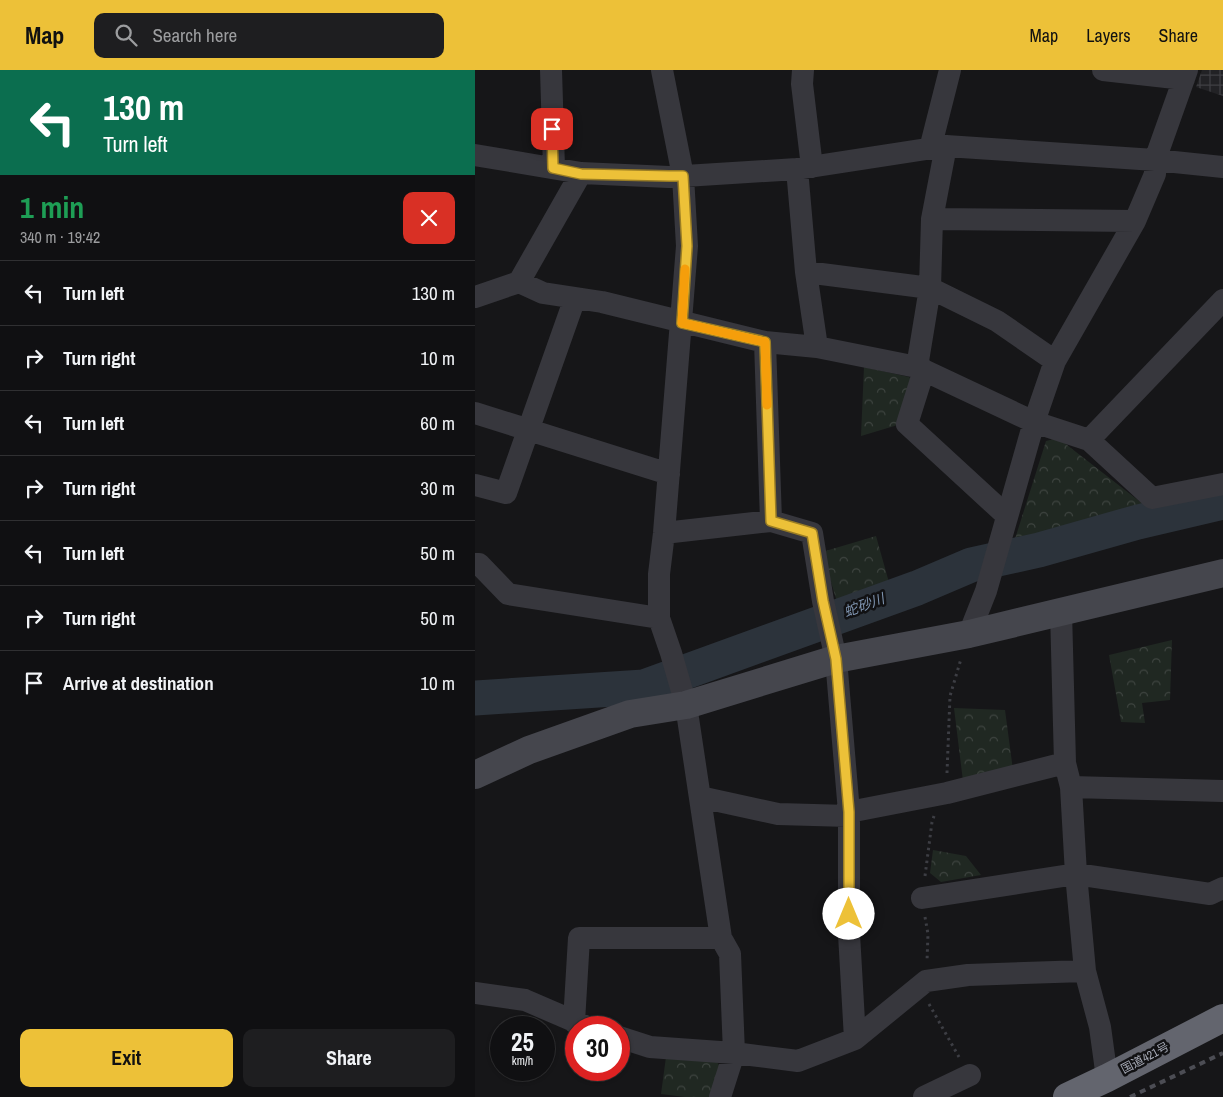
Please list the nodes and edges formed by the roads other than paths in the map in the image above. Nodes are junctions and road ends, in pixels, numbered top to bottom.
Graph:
1 (551, 70) edge
2 (662, 70) edge
3 (803, 70) edge
4 (950, 70) edge
5 (1103, 70) edge
6 (1185, 75) edge
7 (938, 148) junction
8 (475, 155) edge
9 (1155, 160) junction
10 (1223, 167) edge
11 (553, 168) junction
12 (804, 168) junction
13 (581, 174) junction
14 (683, 176) junction
15 (932, 219) junction
16 (1135, 221) junction
17 (806, 272) junction
18 (519, 282) junction
19 (929, 288) junction
20 (475, 298) edge
21 (575, 298) junction
22 (1221, 306) edge
23 (682, 323) junction
24 (765, 342) junction
25 (817, 347) junction
26 (1055, 361) junction
27 (920, 369) junction
28 (475, 413) edge
29 (1034, 422) junction
30 (527, 430) junction
31 (1089, 440) junction
32 (669, 474) junction
33 (1223, 484) edge
34 (475, 485) edge
35 (1007, 516) junction
36 (771, 521) junction
37 (665, 533) junction
38 (475, 564) edge
39 (1223, 573) edge
40 (1061, 611) junction
41 (659, 618) junction
42 (969, 634) junction
43 (836, 659) junction
44 (685, 705) junction
45 (1065, 763) junction
46 (475, 775) edge
47 (1071, 787) junction
48 (1223, 791) edge
49 (699, 797) junction
50 (849, 814) junction
51 (1076, 874) junction
52 (1223, 888) edge
53 (922, 898) road end
54 (721, 938) junction
55 (1085, 971) junction
56 (475, 993) edge
57 (582, 1016) edge
58 (565, 1018) edge
59 (1223, 1018) edge
60 (855, 1039) junction
61 (630, 1041) edge
62 (734, 1052) junction
63 (970, 1075) road end
64 (1107, 1078) junction
65 (720, 1097) edge
66 (925, 1097) edge
67 (1067, 1097) edge

1 - 11 street
2 - 14 street
3 - 12 street
4 - 7 street
5 - 6 street
6 - 9 street
7 - 9 street
7 - 12 street
7 - 15 street
8 - 11 street
9 - 10 street
9 - 16 street
11 - 13 street
12 - 14 street
12 - 17 street
13 - 14 street
13 - 18 street
14 - 23 street
15 - 16 street
15 - 19 street
16 - 26 street
17 - 19 street
17 - 25 street
18 - 20 street
18 - 21 street
19 - 26 street
19 - 27 street
21 - 23 street
21 - 30 street
22 - 31 street
23 - 24 street
23 - 32 street
24 - 25 street
24 - 36 street
25 - 27 street
26 - 29 street
27 - 29 street
27 - 35 street
28 - 30 street
29 - 31 street
29 - 35 street
30 - 32 street
30 - 34 street
31 - 33 street
32 - 37 street
35 - 42 street
36 - 37 street
36 - 43 street
37 - 41 street
38 - 41 street
39 - 40 street
40 - 42 street
40 - 45 street
41 - 44 street
42 - 43 street
43 - 44 street
43 - 50 street
44 - 46 street
44 - 49 street
45 - 47 street
45 - 50 street
47 - 48 street
47 - 51 street
49 - 50 street
49 - 54 street
50 - 60 street
51 - 52 street
51 - 53 street
51 - 55 street
54 - 57 street
54 - 62 street
55 - 60 street
55 - 64 street
56 - 58 street
59 - 64 highway, 国道421号
60 - 62 street
61 - 62 street
62 - 65 street
63 - 66 street
64 - 67 highway, 国道421号

